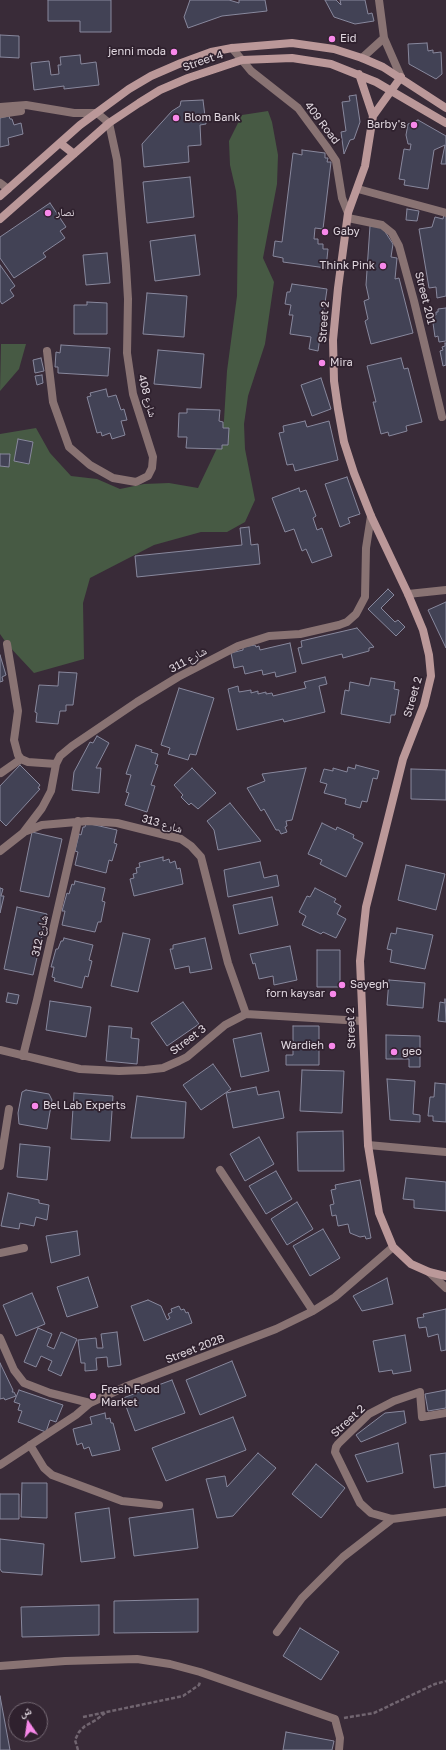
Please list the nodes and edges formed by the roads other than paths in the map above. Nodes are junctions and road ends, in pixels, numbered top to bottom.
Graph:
1 (379, 0) edge
2 (384, 38) junction
3 (232, 48) junction
4 (362, 58) junction
5 (242, 60) junction
6 (359, 74) junction
7 (401, 77) junction
8 (393, 90) junction
9 (0, 107) edge
10 (446, 108) edge
11 (49, 110) junction
12 (97, 113) junction
13 (0, 114) edge
14 (373, 116) junction
15 (109, 123) junction
16 (446, 123) edge
17 (60, 143) junction
18 (74, 154) junction
19 (0, 183) edge
20 (8, 189) junction
21 (358, 189) junction
22 (0, 196) edge
23 (446, 213) edge
24 (348, 216) junction
25 (0, 219) edge
26 (47, 351) dead end
27 (442, 417) dead end
28 (371, 516) junction
29 (446, 590) edge
30 (408, 594) junction
31 (7, 644) dead end
32 (21, 760) junction
33 (56, 764) junction
34 (1, 773) edge
35 (78, 821) junction
36 (23, 833) junction
37 (0, 851) edge
38 (246, 1014) junction
39 (362, 1021) junction
40 (0, 1050) edge
41 (23, 1056) junction
42 (9, 1109) dead end
43 (368, 1145) junction
44 (446, 1152) edge
45 (0, 1166) edge
46 (220, 1170) dead end
47 (393, 1247) junction
48 (24, 1248) dead end
49 (0, 1253) edge
50 (429, 1272) junction
51 (446, 1276) edge
52 (446, 1288) edge
53 (313, 1311) junction
54 (0, 1338) edge
55 (90, 1403) junction
56 (446, 1413) edge
57 (30, 1445) junction
58 (0, 1465) edge
59 (159, 1505) dead end
60 (446, 1512) edge
61 (392, 1519) junction
62 (277, 1632) dead end
63 (0, 1666) edge
64 (339, 1750) edge

1 - 2 street
2 - 4 street
2 - 7 street
3 - 4 street, Street 4
3 - 5 street, 409 Road
3 - 12 street, Street 4
4 - 7 street, Street 4
5 - 6 street, Street 4
5 - 15 street, Street 4
5 - 24 street, 409 Road
6 - 8 street, Street 4
6 - 14 street, Street 2
7 - 8 street, Street 2
7 - 10 street, Street 4
8 - 14 street, Street 2
8 - 16 street, Street 4
9 - 11 street
11 - 12 street
11 - 13 street
12 - 15 street
12 - 17 street, Street 4
14 - 21 street, Street 2
15 - 18 street, Street 4
15 - 26 street, شارع 408
17 - 18 street
17 - 20 street, Street 4
18 - 25 street, Street 4
19 - 20 street
20 - 22 street, Street 4
21 - 23 street
21 - 24 street, Street 2
24 - 27 street, Street 201
24 - 28 street, Street 2
28 - 30 street, Street 2
28 - 33 street, شارع 311
29 - 30 street
30 - 39 street, Street 2
31 - 32 street
32 - 33 street
32 - 34 street
33 - 36 street, شارع 311
35 - 36 street, شارع 313
35 - 38 street, شارع 313
35 - 41 street, شارع 312
36 - 37 street, شارع 311
38 - 39 street
38 - 41 street, Street 3
39 - 43 street, Street 2
40 - 41 street, Street 3
42 - 45 street
43 - 44 street
43 - 47 street, Street 2
46 - 53 street
47 - 50 street
47 - 53 street, Street 202B
48 - 49 street
50 - 51 street
50 - 52 street
53 - 55 street, Street 202B
54 - 55 street
55 - 57 street, Street 202B
56 - 61 street, Street 2
57 - 58 street, Street 202B
57 - 59 street
60 - 61 street
61 - 62 street
63 - 64 street

